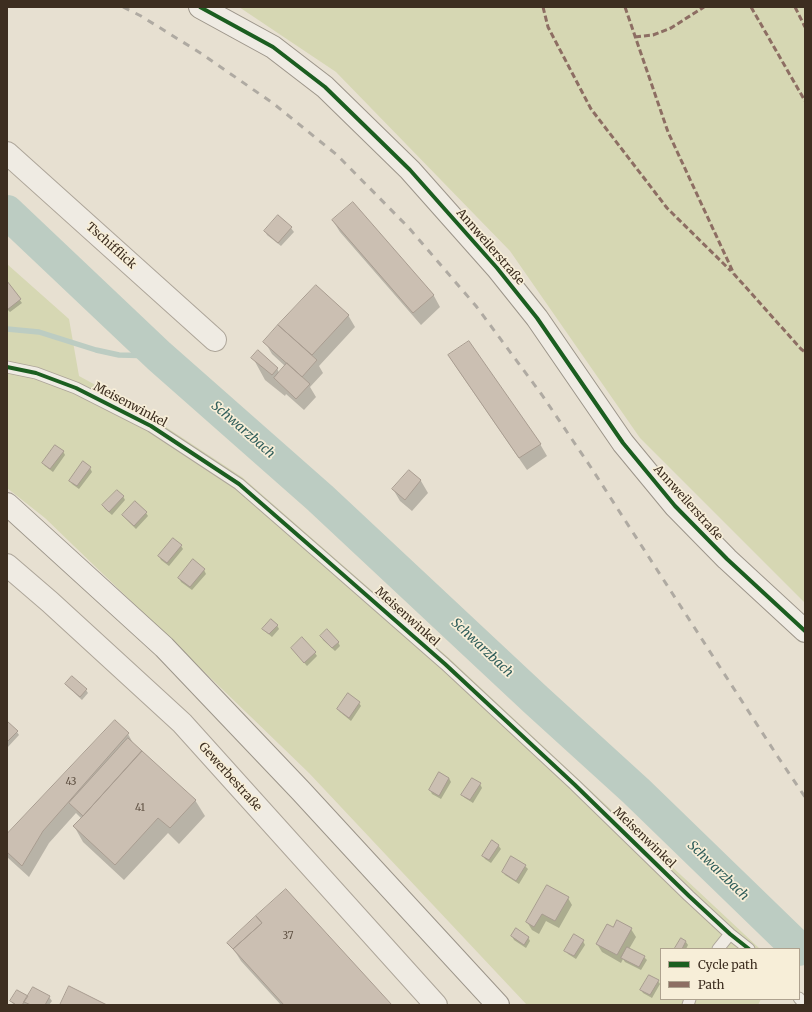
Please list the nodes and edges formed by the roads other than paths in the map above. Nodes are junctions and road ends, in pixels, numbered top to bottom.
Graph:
1 (200, 7) edge
2 (7, 152) edge
3 (215, 340) dead end
4 (7, 367) edge
5 (7, 504) edge
6 (7, 565) edge
7 (805, 631) edge
8 (730, 934) junction
9 (719, 948) edge
10 (748, 948) edge
11 (436, 1005) edge
12 (498, 1005) edge

1 - 7 street, Annweilerstraße
2 - 3 street, Tschifflick
4 - 8 lane, Meisenwinkel
5 - 12 street
6 - 11 street, Gewerbestraße
8 - 9 lane
8 - 10 lane, Meisenwinkel

